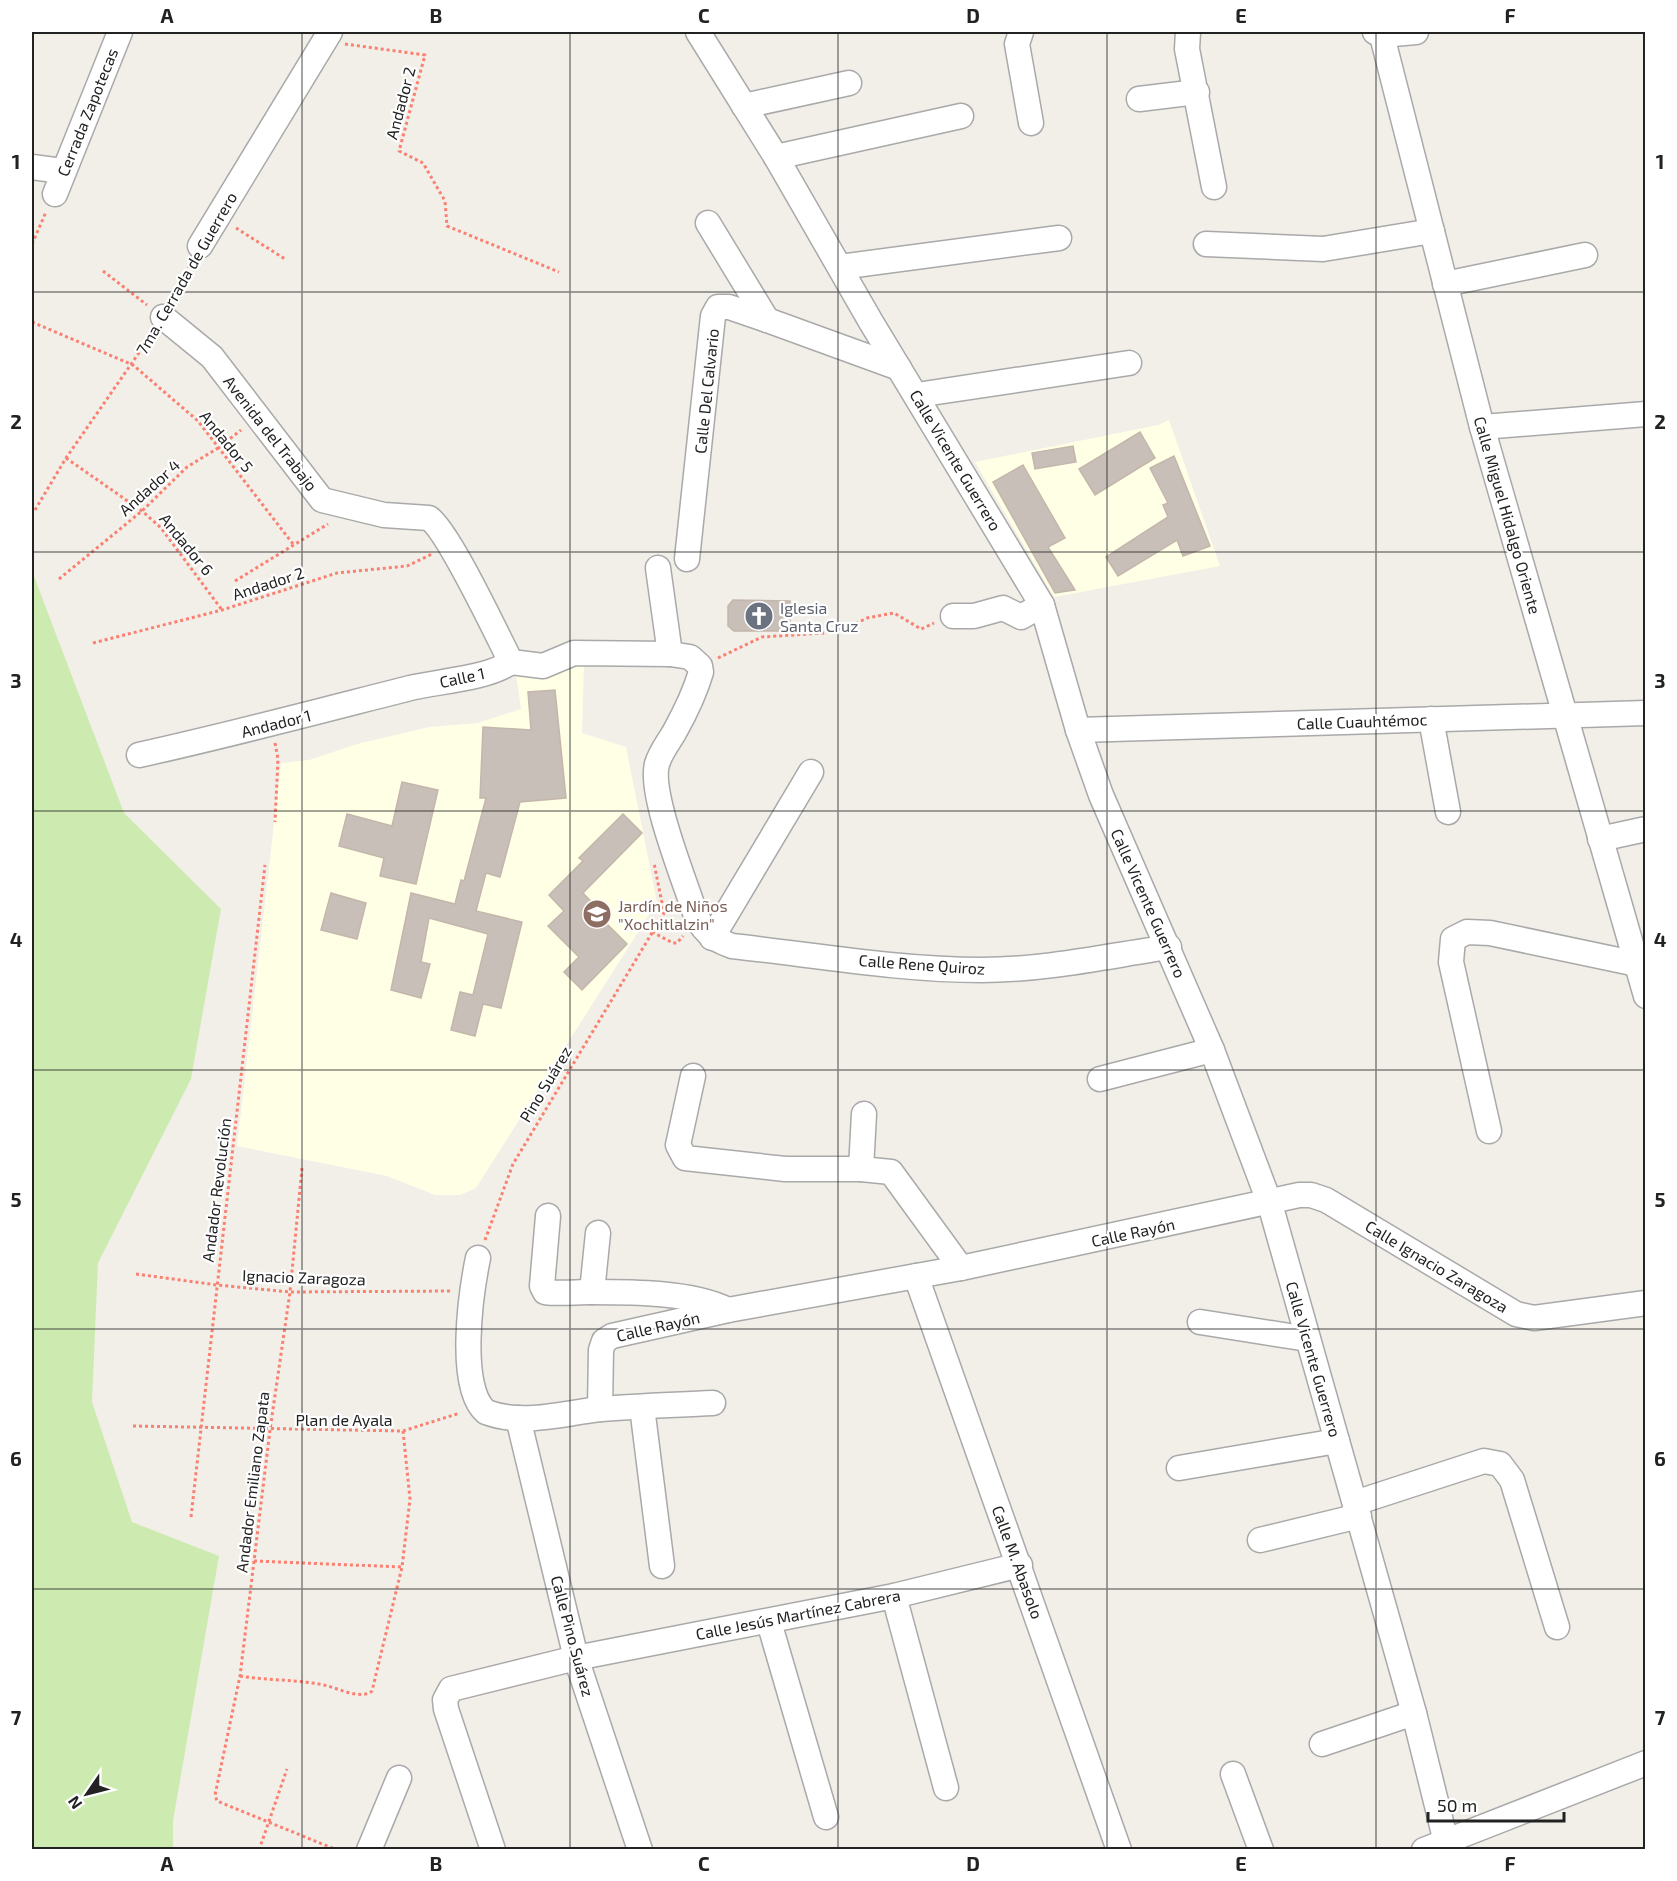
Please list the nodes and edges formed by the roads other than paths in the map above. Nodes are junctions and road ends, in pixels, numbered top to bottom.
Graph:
1 (120, 32) edge
2 (698, 32) edge
3 (1021, 32) edge
4 (1188, 32) edge
5 (1379, 32) edge
6 (1416, 32) edge
7 (327, 36) edge
8 (849, 83) dead end
9 (1197, 92) junction
10 (1139, 99) dead end
11 (744, 106) junction
12 (961, 116) dead end
13 (1031, 123) dead end
14 (776, 157) junction
15 (32, 167) edge
16 (1214, 187) dead end
17 (708, 223) dead end
18 (1432, 231) junction
19 (1059, 238) dead end
20 (1206, 244) dead end
21 (200, 246) road end
22 (1586, 255) dead end
23 (840, 267) junction
24 (1445, 284) junction
25 (163, 317) road end
26 (767, 320) junction
27 (1129, 363) dead end
28 (899, 368) junction
29 (917, 395) junction
30 (1646, 414) edge
31 (1482, 427) junction
32 (687, 559) dead end
33 (658, 568) dead end
34 (1042, 605) junction
35 (953, 616) road end
36 (670, 654) junction
37 (511, 662) junction
38 (412, 687) joint
39 (1646, 713) edge
40 (1566, 715) junction
41 (1431, 719) junction
42 (1078, 730) junction
43 (140, 755) dead end
44 (811, 772) dead end
45 (1448, 812) dead end
46 (1646, 829) edge
47 (1600, 839) junction
48 (712, 938) junction
49 (1168, 947) junction
50 (1637, 964) junction
51 (1646, 996) edge
52 (1212, 1050) junction
53 (693, 1076) dead end
54 (1100, 1079) dead end
55 (864, 1114) dead end
56 (1489, 1131) dead end
57 (861, 1169) junction
58 (1270, 1204) junction
59 (548, 1216) dead end
60 (598, 1233) dead end
61 (478, 1258) road end
62 (961, 1268) junction
63 (915, 1276) junction
64 (592, 1292) junction
65 (1646, 1303) edge
66 (728, 1310) junction
67 (1200, 1322) dead end
68 (1308, 1339) junction
69 (713, 1403) dead end
70 (642, 1407) junction
71 (600, 1409) junction
72 (518, 1418) junction
73 (1337, 1441) junction
74 (1179, 1468) dead end
75 (1357, 1509) junction
76 (1260, 1540) dead end
77 (1020, 1565) junction
78 (662, 1566) dead end
79 (894, 1596) junction
80 (769, 1622) junction
81 (1557, 1628) dead end
82 (576, 1658) junction
83 (1414, 1713) junction
84 (1322, 1744) dead end
85 (1646, 1763) edge
86 (1233, 1774) dead end
87 (399, 1778) dead end
88 (946, 1788) dead end
89 (826, 1817) dead end
90 (1435, 1846) edge
91 (369, 1850) edge
92 (493, 1850) edge
93 (640, 1850) edge
94 (1119, 1850) edge
95 (1260, 1850) edge

1 - 15 street, Cerrada Zapotecas
2 - 11 street, Calle Vicente Guerrero
3 - 13 street
4 - 9 street
5 - 6 street
5 - 18 street, Calle Miguel Hidalgo Oriente
7 - 21 street, 7ma. Cerrada de Guerrero
8 - 11 street
9 - 10 street
9 - 16 street
11 - 14 street, Calle Vicente Guerrero
12 - 14 street
14 - 23 street, Calle Vicente Guerrero
17 - 26 street
18 - 20 street
18 - 24 street, Calle Miguel Hidalgo Oriente
19 - 23 street
22 - 24 street
23 - 28 street, Calle Vicente Guerrero
24 - 31 street, Calle Miguel Hidalgo Oriente
25 - 37 street, Avenida del Trabajo
26 - 28 street, Calle Del Calvario
26 - 32 street, Calle Del Calvario
27 - 29 street
28 - 29 street, Calle Vicente Guerrero
29 - 34 street, Calle Vicente Guerrero
30 - 31 street
31 - 40 street, Calle Miguel Hidalgo Oriente
33 - 36 street
34 - 35 street
34 - 42 street, Calle Vicente Guerrero
36 - 37 street
36 - 48 street
37 - 38 street, Calle 1
38 - 43 street, Andador 1
39 - 40 street, Calle Cuauhtémoc
40 - 41 street, Calle Cuauhtémoc
40 - 47 street, Calle Miguel Hidalgo Oriente
41 - 42 street, Calle Cuauhtémoc
41 - 45 street
42 - 49 street, Calle Vicente Guerrero
44 - 48 street
46 - 47 street
47 - 50 street, Calle Miguel Hidalgo Oriente
48 - 49 street, Calle Rene Quiroz
49 - 52 street, Calle Vicente Guerrero
50 - 51 street, Calle Miguel Hidalgo Oriente
50 - 56 street
52 - 54 street
52 - 58 street, Calle Vicente Guerrero
53 - 57 street
55 - 57 street
57 - 62 street
58 - 62 street, Calle Rayón
58 - 65 street, Calle Ignacio Zaragoza
58 - 68 street, Calle Vicente Guerrero
59 - 64 street, Calle Rayón
60 - 64 street
61 - 72 street
62 - 63 street, Calle Rayón
63 - 66 street, Calle Rayón
63 - 77 street, Calle M. Abasolo
64 - 66 street, Calle Rayón
66 - 71 street, Calle Rayón
67 - 68 street
68 - 73 street, Calle Vicente Guerrero
69 - 70 street
70 - 71 street
70 - 78 street
71 - 72 street
72 - 82 street, Calle Pino Suárez
73 - 74 street
73 - 75 street, Calle Vicente Guerrero
75 - 76 street
75 - 81 street
75 - 83 street, Calle Vicente Guerrero
77 - 79 street, Calle Jesús Martínez Cabrera
77 - 94 street, Calle M. Abasolo
79 - 80 street, Calle Jesús Martínez Cabrera
79 - 88 street
80 - 82 street, Calle Jesús Martínez Cabrera
80 - 89 street
82 - 92 street, Calle Jesús Martínez Cabrera
82 - 93 street, Calle Pino Suárez
83 - 84 street
83 - 90 street, Calle Vicente Guerrero
85 - 90 street
86 - 95 street
87 - 91 street

